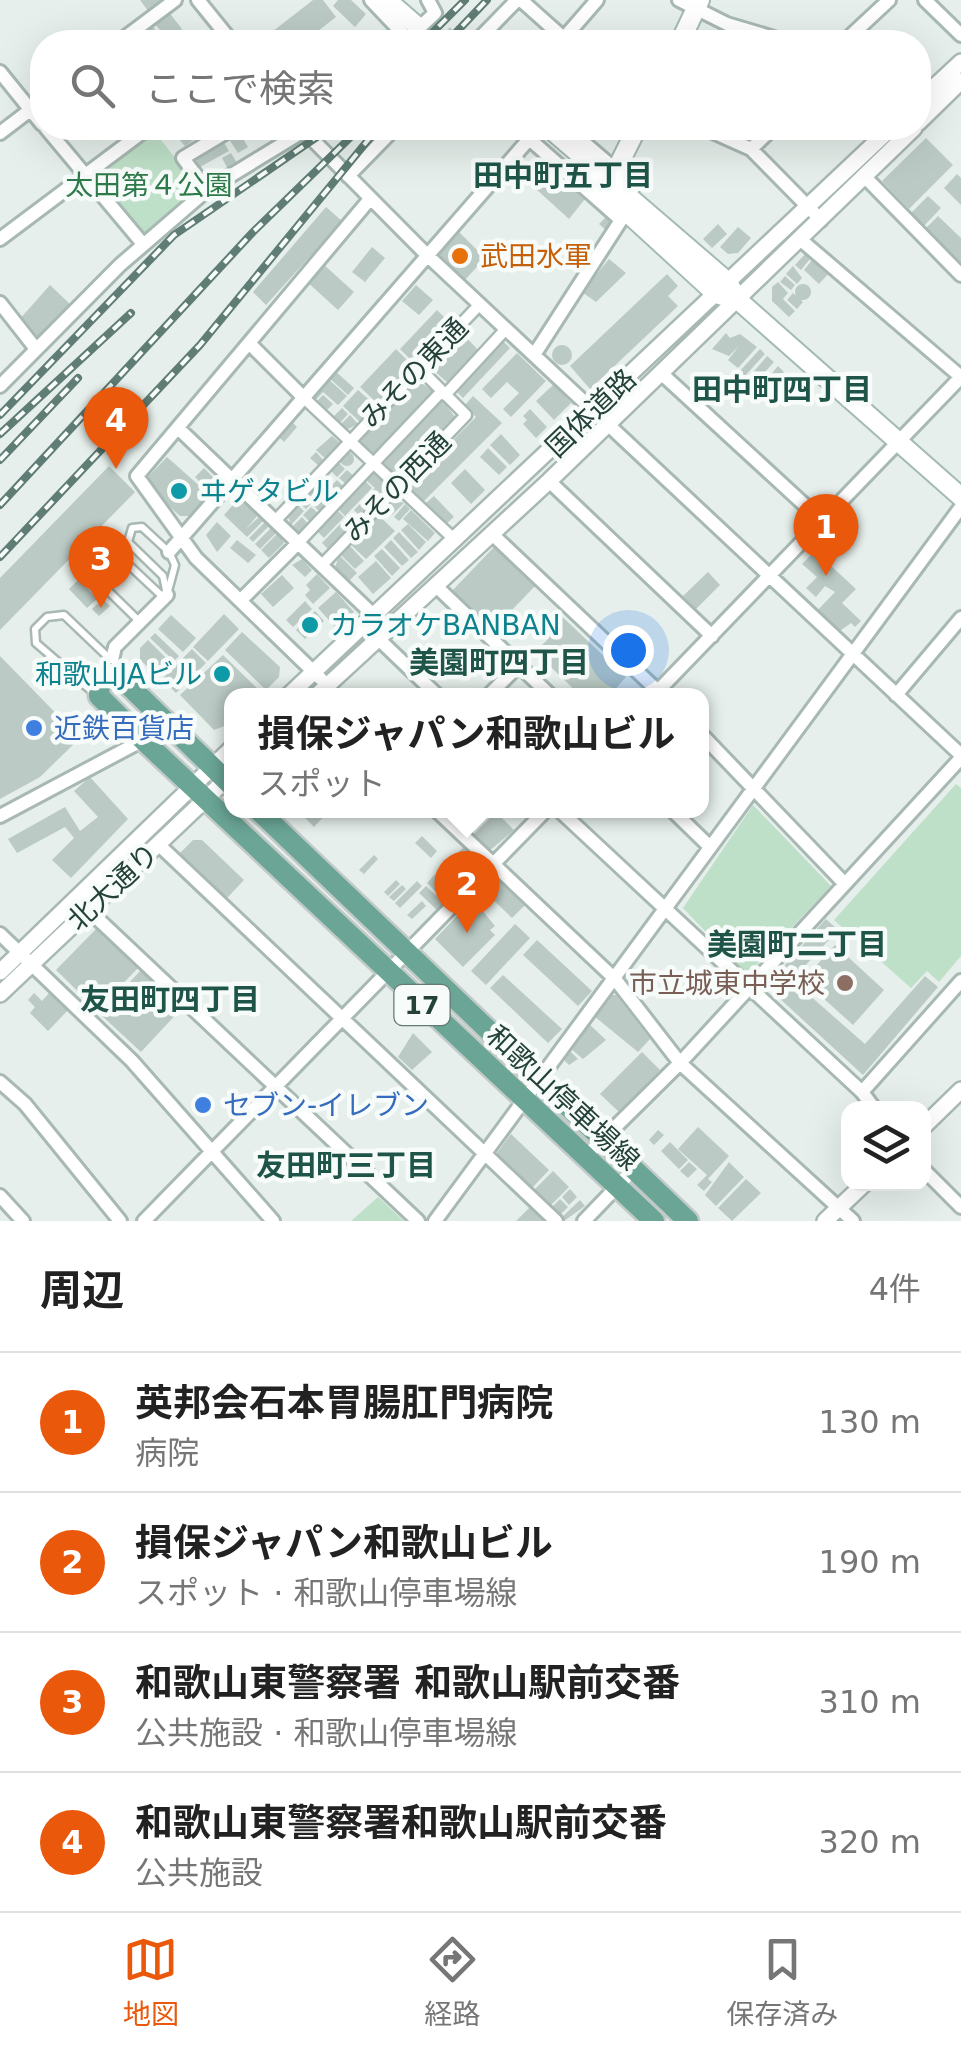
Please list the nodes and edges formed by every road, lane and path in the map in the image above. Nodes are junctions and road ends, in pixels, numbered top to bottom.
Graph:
1 (175, 0) edge
2 (198, 0) edge
3 (371, 0) edge
4 (387, 0) edge
5 (405, 0) edge
6 (519, 0) edge
7 (597, 0) edge
8 (889, 0) edge
9 (925, 0) edge
10 (692, 3) edge
11 (416, 25) edge
12 (135, 30) edge
13 (222, 30) edge
14 (488, 30) edge
15 (554, 30) edge
16 (574, 30) edge
17 (684, 30) edge
18 (758, 30) edge
19 (857, 30) edge
20 (961, 35) edge
21 (961, 62) edge
22 (0, 72) edge
23 (961, 81) edge
24 (931, 90) edge
25 (30, 99) edge
26 (30, 110) edge
27 (931, 110) edge
28 (0, 133) edge
29 (56, 140) edge
30 (132, 140) edge
31 (214, 140) edge
32 (287, 140) edge
33 (314, 140) edge
34 (383, 140) edge
35 (526, 140) edge
36 (541, 140) edge
37 (561, 140) edge
38 (581, 140) edge
39 (631, 140) edge
40 (731, 140) edge
41 (760, 140) edge
42 (878, 140) edge
43 (901, 140) edge
44 (751, 149) junction
45 (616, 170) junction
46 (86, 175) junction
47 (348, 176) junction
48 (865, 177) junction
49 (208, 190) junction
50 (370, 198) junction
51 (807, 206) junction
52 (630, 213) junction
53 (821, 220) junction
54 (0, 239) edge
55 (801, 240) junction
56 (143, 244) junction
57 (427, 255) junction
58 (961, 275) edge
59 (722, 288) junction
60 (738, 300) junction
61 (0, 303) edge
62 (480, 304) junction
63 (506, 330) junction
64 (249, 343) junction
65 (36, 349) junction
66 (534, 355) junction
67 (418, 368) junction
68 (661, 373) junction
69 (961, 377) edge
70 (0, 386) edge
71 (443, 393) junction
72 (302, 396) junction
73 (594, 412) junction
74 (606, 424) junction
75 (179, 429) junction
76 (349, 441) junction
77 (900, 444) junction
78 (372, 463) junction
79 (233, 479) junction
80 (549, 481) junction
81 (398, 487) junction
82 (961, 497) edge
83 (961, 507) edge
84 (276, 520) junction
85 (822, 520) junction
86 (492, 534) junction
87 (186, 538) junction
88 (456, 541) junction
89 (299, 542) junction
90 (169, 552) junction
91 (322, 565) junction
92 (770, 578) junction
93 (436, 586) junction
94 (165, 596) junction
95 (242, 600) junction
96 (961, 618) edge
97 (369, 620) junction
98 (140, 622) junction
99 (383, 634) junction
100 (712, 636) junction
101 (854, 656) junction
102 (109, 665) junction
103 (519, 665) junction
104 (308, 678) junction
105 (297, 688) edge
106 (316, 688) edge
107 (323, 688) edge
108 (431, 688) edge
109 (496, 688) edge
110 (543, 688) edge
111 (652, 688) edge
112 (664, 688) edge
113 (896, 695) junction
114 (99, 696) junction
115 (143, 740) junction
116 (709, 743) edge
117 (961, 757) edge
118 (224, 776) edge
119 (224, 778) edge
120 (755, 789) junction
121 (199, 793) junction
122 (0, 816) edge
123 (224, 817) edge
124 (225, 818) edge
125 (266, 818) edge
126 (444, 818) edge
127 (538, 818) edge
128 (569, 818) edge
129 (680, 818) edge
130 (158, 844) junction
131 (710, 846) junction
132 (494, 865) junction
133 (845, 884) junction
134 (82, 905) junction
135 (666, 909) junction
136 (0, 934) edge
137 (410, 954) junction
138 (27, 957) junction
139 (0, 972) edge
140 (389, 974) junction
141 (615, 979) junction
142 (960, 982) edge
143 (749, 989) junction
144 (0, 994) edge
145 (344, 1020) junction
146 (680, 1063) junction
147 (539, 1077) junction
148 (0, 1082) edge
149 (276, 1086) junction
150 (961, 1090) edge
151 (862, 1092) junction
152 (524, 1098) junction
153 (869, 1101) edge
154 (931, 1119) edge
155 (602, 1139) junction
156 (212, 1153) junction
157 (484, 1153) junction
158 (586, 1156) junction
159 (634, 1169) junction
160 (931, 1177) edge
161 (618, 1186) junction
162 (857, 1191) edge
163 (0, 1196) edge
164 (961, 1206) edge
165 (840, 1207) junction
166 (18, 1219) edge
167 (120, 1221) edge
168 (144, 1221) edge
169 (273, 1221) edge
170 (418, 1221) edge
171 (435, 1221) edge
172 (556, 1221) edge
173 (584, 1221) edge
174 (654, 1221) edge
175 (688, 1221) edge
176 (825, 1221) edge
177 (853, 1221) edge

1 - 12 street
2 - 13 street
3 - 11 street
4 - 11 main road
5 - 11 main road
6 - 14 street
6 - 15 street
7 - 16 street
8 - 19 street
9 - 20 street
10 - 17 main road
10 - 18 street
21 - 24 street
22 - 25 street
23 - 27 street, 国体道路
26 - 28 street
29 - 46 street
30 - 46 street
31 - 49 street
32 - 49 street
33 - 47 street
34 - 47 street
35 - 57 street
36 - 52 main road
37 - 52 main road
38 - 45 street
39 - 45 main road
40 - 44 street
41 - 44 street
42 - 51 street, 国体道路
43 - 48 street, 国体道路
44 - 51 street
45 - 52 main road
46 - 54 street
46 - 56 street
47 - 50 street
48 - 53 street, 国体道路
48 - 58 street
49 - 56 street
50 - 57 street
50 - 64 street
51 - 53 street
51 - 59 street, 国体道路
52 - 59 main road
52 - 66 street
53 - 55 street, 国体道路
55 - 60 street, 国体道路
55 - 69 street
56 - 65 street
57 - 62 street
57 - 72 street
59 - 60 main road
59 - 73 street, 国体道路
60 - 68 street, 国体道路
60 - 77 main road
61 - 65 street
62 - 63 street
62 - 67 street, みその東通
63 - 66 street
63 - 71 street
64 - 72 street
64 - 75 street
65 - 70 street
66 - 73 street
67 - 71 street, みその西通
67 - 76 street, みその東通
68 - 74 street, 国体道路
68 - 85 street
69 - 77 street
71 - 78 street
71 - 81 street, みその西通
72 - 76 street, みその東通
72 - 79 street
73 - 74 street
73 - 88 street, 国体道路
74 - 80 street, 国体道路
74 - 92 street
75 - 79 street
75 - 87 street
76 - 78 street, みその東通
76 - 84 street, みその東通
77 - 82 main road
77 - 85 street
78 - 81 street, みその東通
78 - 89 street
79 - 84 street
79 - 87 street
80 - 86 street, 国体道路
80 - 100 street
81 - 88 street, みその東通
81 - 91 street, みその西通
83 - 101 street
84 - 89 street
85 - 92 street
86 - 93 street, 国体道路
86 - 111 street
87 - 90 street
87 - 95 street
88 - 97 street, 国体道路
89 - 91 street
89 - 95 street
90 - 94 lane
90 - 94 lane
91 - 97 street
92 - 100 street
92 - 101 street
93 - 99 street, 国体道路
93 - 103 street
94 - 98 street
94 - 98 lane
95 - 104 street
96 - 113 street
97 - 99 street
97 - 104 street, 国体道路
98 - 102 street
99 - 107 street, 国体道路
99 - 108 street
100 - 112 street
101 - 113 street
101 - 120 street
102 - 114 main road
102 - 114 lane
102 - 118 main road
103 - 109 street
103 - 110 street
104 - 105 street, 国体道路
104 - 106 street
113 - 117 street
114 - 115 main road, 和歌山停車場線 / 17
115 - 121 main road, 和歌山停車場線 / 17
115 - 122 street
116 - 120 street
117 - 133 street
119 - 121 street, 北大通り
120 - 131 street
120 - 133 street
121 - 123 main road, 和歌山停車場線 / 17
121 - 130 street, 北大通り
121 - 134 street, 北大通り
124 - 140 main road, 和歌山停車場線 / 17
125 - 137 main road, 和歌山停車場線 / 17
126 - 132 street
127 - 132 street
128 - 135 street
129 - 131 street
130 - 134 street, 北大通り
130 - 145 street
131 - 135 street
132 - 137 street
132 - 141 street
133 - 143 street
134 - 138 street, 北大通り
134 - 149 street
135 - 141 street
135 - 143 street
136 - 138 street
137 - 140 street
137 - 147 main road, 和歌山停車場線 / 17
138 - 139 street, 北大通り
138 - 144 street, 北大通り
138 - 156 street
140 - 145 street
140 - 152 main road, 和歌山停車場線 / 17
141 - 146 street
141 - 147 street
142 - 151 street
143 - 146 street
143 - 151 street
145 - 149 street
145 - 157 street
146 - 155 street
146 - 165 street
147 - 152 street
147 - 155 main road, 和歌山停車場線 / 17
148 - 167 street
149 - 156 street
149 - 170 street
150 - 154 street
151 - 153 street
152 - 157 street
152 - 158 main road, 和歌山停車場線 / 17
155 - 158 street
155 - 159 main road, 和歌山停車場線 / 17
156 - 168 street
156 - 169 street
157 - 171 street
157 - 172 street
158 - 161 main road, 和歌山停車場線 / 17
159 - 161 street
159 - 175 main road, 和歌山停車場線 / 17
160 - 164 street
161 - 173 street
161 - 174 main road, 和歌山停車場線 / 17
162 - 165 street
163 - 166 street
165 - 176 street
165 - 177 street

